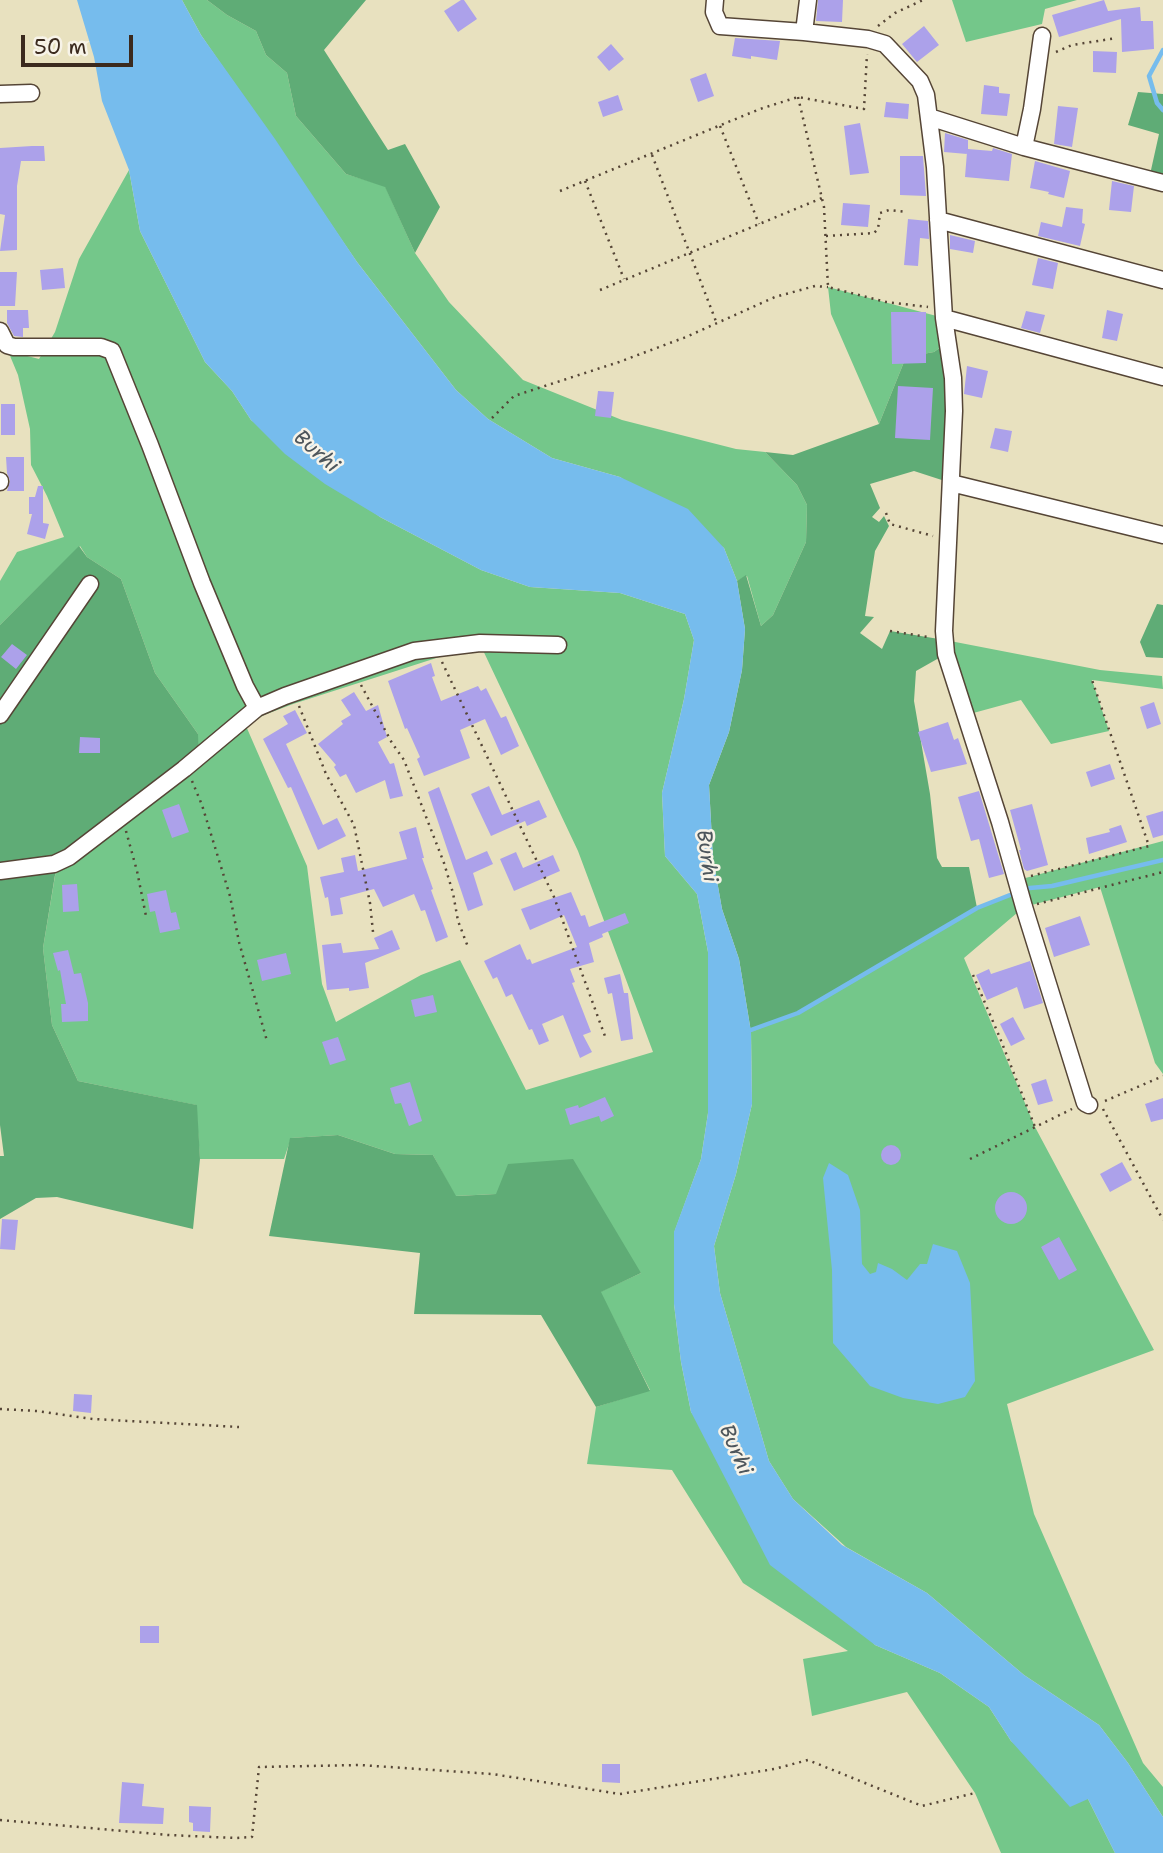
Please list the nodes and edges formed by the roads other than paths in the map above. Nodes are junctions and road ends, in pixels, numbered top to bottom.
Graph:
1 (715, 0) edge
2 (808, 0) edge
3 (804, 32) junction
4 (1042, 36) dead end
5 (32, 93) dead end
6 (0, 94) edge
7 (929, 117) junction
8 (1024, 147) junction
9 (1163, 183) edge
10 (938, 220) junction
11 (1163, 280) edge
12 (944, 314) junction
13 (0, 331) edge
14 (1163, 377) edge
15 (951, 482) junction
16 (1163, 535) edge
17 (90, 584) dead end
18 (558, 645) dead end
19 (257, 708) junction
20 (0, 715) edge
21 (0, 871) edge
22 (1087, 1104) road end

1 - 3 street
2 - 3 street
3 - 7 street
4 - 8 street
5 - 6 street
7 - 8 street
7 - 10 street
8 - 9 street
10 - 11 street
10 - 12 street
12 - 14 street
12 - 15 street
13 - 19 street
15 - 16 street
15 - 22 street
17 - 20 street
18 - 19 street
19 - 21 street

